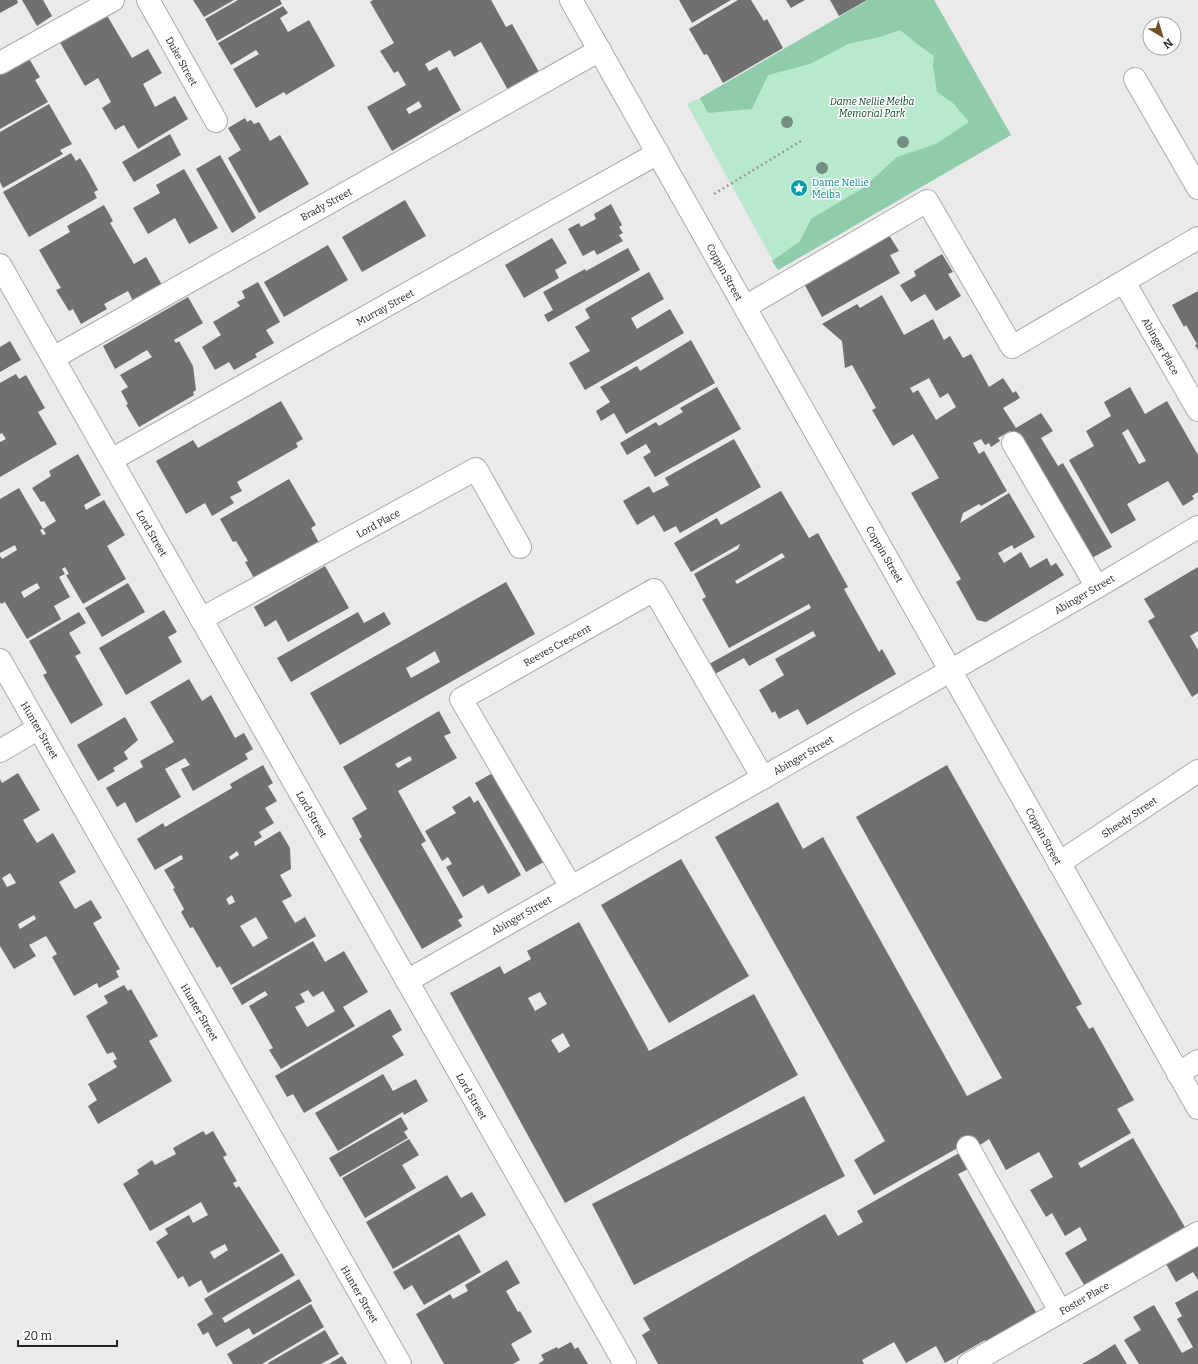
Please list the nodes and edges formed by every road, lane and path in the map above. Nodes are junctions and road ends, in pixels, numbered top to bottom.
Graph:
1 (113, 0) edge
2 (148, 0) edge
3 (571, 0) edge
4 (600, 50) junction
5 (0, 64) edge
6 (1135, 79) dead end
7 (216, 121) dead end
8 (802, 141) dead end
9 (658, 153) junction
10 (1198, 188) edge
11 (689, 208) junction
12 (1198, 238) edge
13 (0, 265) edge
14 (1124, 282) junction
15 (745, 307) junction
16 (53, 358) junction
17 (1198, 410) edge
18 (1013, 443) dead end
19 (111, 460) junction
20 (1198, 527) edge
21 (520, 547) dead end
22 (1097, 587) junction
23 (201, 619) junction
24 (0, 660) edge
25 (951, 671) junction
26 (38, 728) junction
27 (0, 751) edge
28 (1198, 770) edge
29 (764, 778) junction
30 (1059, 863) junction
31 (571, 887) junction
32 (407, 981) junction
33 (1198, 1061) edge
34 (1178, 1074) junction
35 (1198, 1108) edge
36 (968, 1147) dead end
37 (1198, 1233) edge
38 (1060, 1311) junction
39 (400, 1364) edge
40 (625, 1364) edge
41 (970, 1364) edge

1 - 5 street
2 - 7 street, Duke Street
3 - 4 street, Coppin Street
4 - 9 street, Coppin Street
4 - 16 street, Brady Street
6 - 10 street
8 - 11 path
9 - 11 street, Coppin Street
9 - 19 street, Murray Street
11 - 15 street, Coppin Street
12 - 14 street
13 - 16 street, Lord Street
14 - 15 street
14 - 17 street, Abinger Place
15 - 25 street, Coppin Street
16 - 19 street, Lord Street
18 - 22 street
19 - 23 street, Lord Street
20 - 22 street, Abinger Street
21 - 23 street, Lord Place
22 - 25 street, Abinger Street
23 - 32 street, Lord Street
24 - 26 street, Hunter Street
25 - 29 street, Abinger Street
25 - 30 street, Coppin Street
26 - 27 street
26 - 39 street, Hunter Street
28 - 30 street, Sheedy Street
29 - 31 street, Abinger Street
29 - 31 street, Reeves Crescent
30 - 34 street, Coppin Street
31 - 32 street, Abinger Street
32 - 40 street, Lord Street
33 - 34 street
34 - 35 street, Coppin Street
36 - 38 street
37 - 38 street, Foster Place
38 - 41 street, Foster Place

